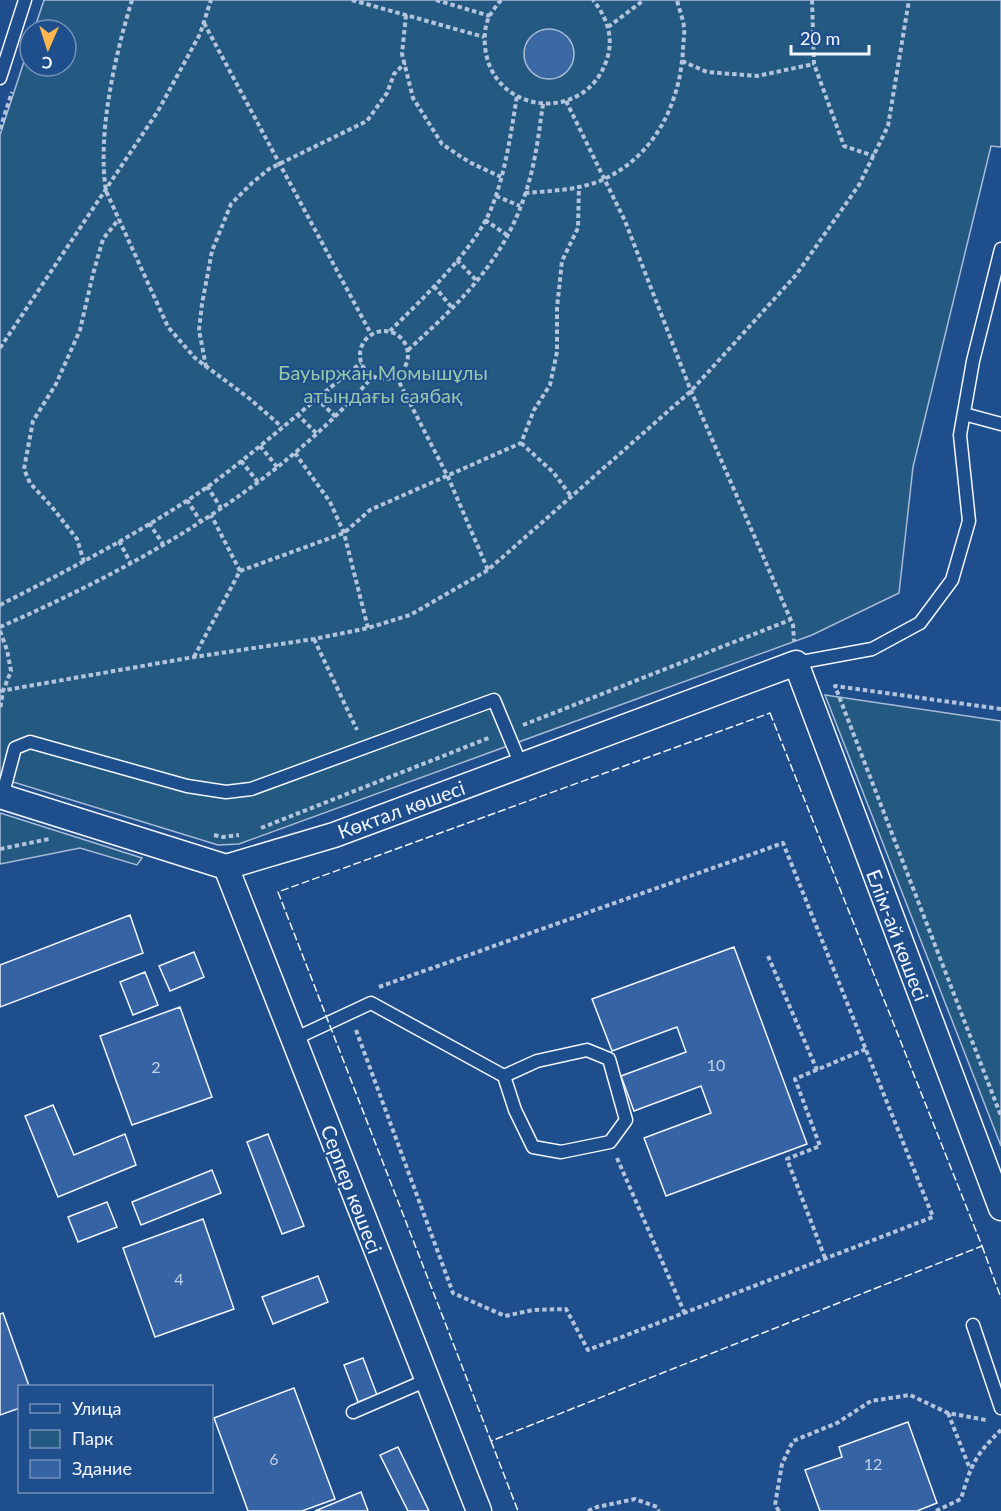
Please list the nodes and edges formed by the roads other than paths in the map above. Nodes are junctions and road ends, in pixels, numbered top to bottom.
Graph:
1 (25, 0) edge
2 (0, 78) edge
3 (1001, 249) edge
4 (964, 414) junction
5 (1001, 424) edge
6 (796, 663) junction
7 (521, 765) junction
8 (1, 797) edge
9 (226, 867) junction
10 (294, 1039) junction
11 (504, 1076) junction
12 (1001, 1208) edge
13 (973, 1325) dead end
14 (427, 1380) junction
15 (1001, 1408) edge
16 (353, 1412) dead end
17 (479, 1511) edge

1 - 2 lane
3 - 4 lane
4 - 5 lane
4 - 6 lane
6 - 7 street, Көктал көшесі
6 - 12 street, Елім-ай көшесі
7 - 8 lane
7 - 9 street, Көктал көшесі
8 - 9 street
9 - 10 street, Серпер көшесі
10 - 11 lane
10 - 14 street, Серпер көшесі
11 - 11 lane
13 - 15 lane
14 - 16 lane
14 - 17 street, Серпер көшесі

